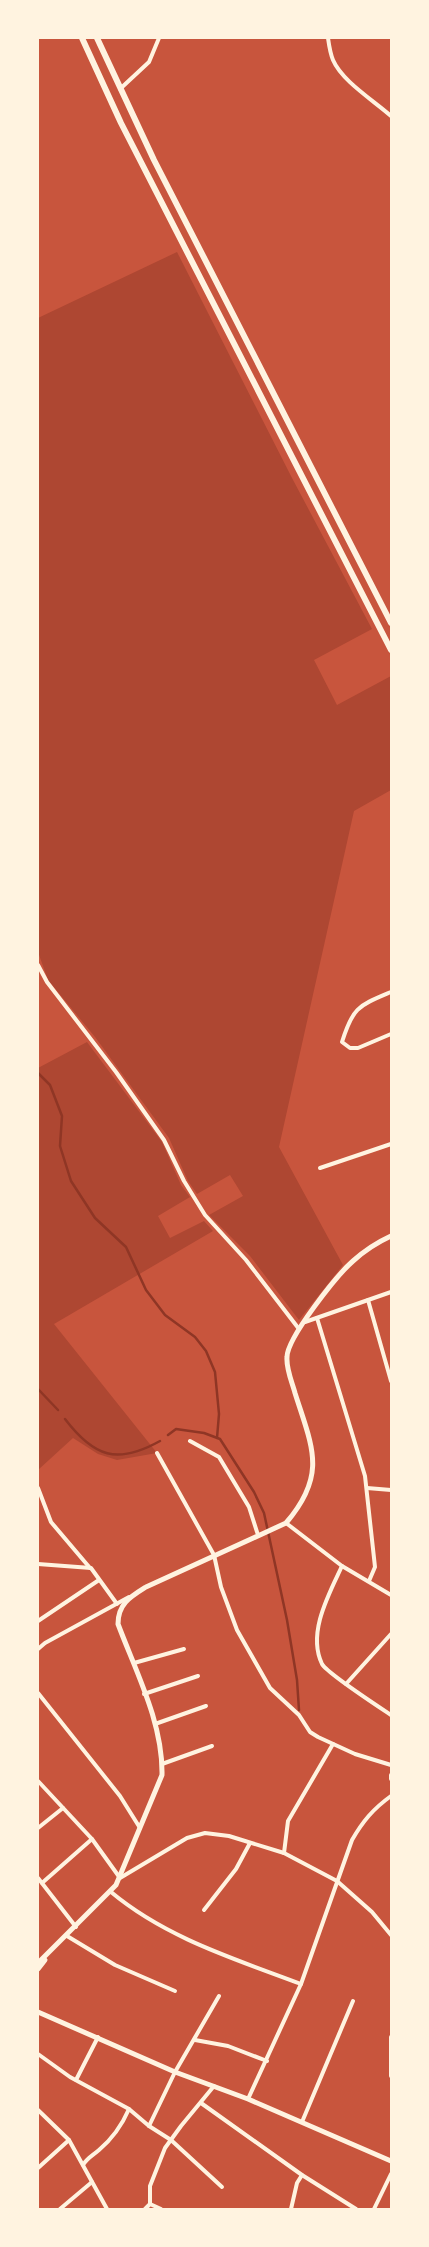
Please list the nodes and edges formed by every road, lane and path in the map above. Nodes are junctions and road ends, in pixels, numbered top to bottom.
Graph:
1 (82, 38) edge
2 (97, 38) edge
3 (159, 38) edge
4 (328, 38) edge
5 (120, 89) junction
6 (391, 116) edge
7 (391, 623) edge
8 (391, 650) edge
9 (38, 965) edge
10 (391, 992) edge
11 (391, 1034) edge
12 (391, 1144) edge
13 (320, 1168) dead end
14 (391, 1236) edge
15 (391, 1292) edge
16 (368, 1300) junction
17 (317, 1318) junction
18 (305, 1322) junction
19 (299, 1329) junction
20 (391, 1381) edge
21 (190, 1441) dead end
22 (157, 1453) dead end
23 (38, 1488) edge
24 (367, 1488) junction
25 (391, 1490) edge
26 (286, 1523) junction
27 (259, 1535) junction
28 (214, 1555) junction
29 (38, 1564) edge
30 (342, 1566) junction
31 (90, 1568) junction
32 (99, 1580) junction
33 (369, 1581) junction
34 (391, 1595) edge
35 (130, 1597) junction
36 (117, 1604) junction
37 (38, 1621) edge
38 (391, 1634) edge
39 (38, 1649) edge
40 (184, 1650) dead end
41 (134, 1663) junction
42 (198, 1676) dead end
43 (346, 1684) junction
44 (38, 1693) edge
45 (144, 1694) junction
46 (206, 1706) dead end
47 (391, 1715) edge
48 (155, 1724) junction
49 (333, 1744) junction
50 (212, 1746) dead end
51 (162, 1764) junction
52 (391, 1765) edge
53 (391, 1775) edge
54 (391, 1779) edge
55 (38, 1781) edge
56 (391, 1796) edge
57 (63, 1808) junction
58 (38, 1828) edge
59 (140, 1828) junction
60 (92, 1839) junction
61 (250, 1843) junction
62 (284, 1853) junction
63 (38, 1878) edge
64 (120, 1878) junction
65 (337, 1881) junction
66 (42, 1883) junction
67 (111, 1892) junction
68 (204, 1910) dead end
69 (76, 1927) junction
70 (391, 1935) edge
71 (67, 1936) junction
72 (57, 1945) junction
73 (38, 1963) edge
74 (38, 1969) edge
75 (301, 1984) junction
76 (175, 1991) dead end
77 (219, 1996) dead end
78 (353, 2001) dead end
79 (38, 2012) edge
80 (98, 2037) junction
81 (391, 2037) edge
82 (195, 2040) junction
83 (38, 2054) edge
84 (267, 2061) junction
85 (175, 2072) junction
86 (391, 2076) edge
87 (76, 2080) junction
88 (214, 2086) junction
89 (248, 2099) junction
90 (201, 2103) junction
91 (129, 2110) junction
92 (39, 2112) edge
93 (302, 2122) junction
94 (150, 2126) junction
95 (69, 2140) junction
96 (171, 2140) junction
97 (391, 2161) edge
98 (83, 2165) junction
99 (38, 2168) edge
100 (391, 2174) edge
101 (302, 2175) junction
102 (92, 2182) junction
103 (222, 2187) dead end
104 (150, 2204) junction
105 (60, 2209) edge
106 (107, 2209) edge
107 (146, 2209) edge
108 (161, 2209) edge
109 (291, 2209) edge
110 (355, 2209) edge
111 (374, 2209) edge

1 - 8 highway
2 - 5 highway
3 - 5 street
4 - 6 street
5 - 7 highway
9 - 19 street
10 - 11 street
12 - 13 street
14 - 18 street
15 - 16 street
16 - 17 street
16 - 20 street
17 - 18 street
17 - 24 street
18 - 19 street
19 - 26 street
21 - 27 street
22 - 28 street
23 - 31 street
24 - 25 street
24 - 33 street
26 - 27 street
26 - 30 street
27 - 28 street
28 - 35 street
28 - 49 street
29 - 31 street
30 - 33 street
30 - 43 street
31 - 32 street
32 - 36 street
32 - 37 street
33 - 34 street
35 - 36 street
35 - 41 street
36 - 39 street
38 - 43 street
40 - 41 street
41 - 45 street
42 - 45 street
43 - 47 street
44 - 59 street
45 - 48 street
46 - 48 street
48 - 51 street
49 - 52 street
49 - 62 street
50 - 51 street
51 - 59 street
53 - 54 street
55 - 57 street
56 - 65 street
57 - 58 street
57 - 60 street
59 - 64 street
60 - 64 street
60 - 66 street
61 - 62 street
61 - 64 street
61 - 68 street
62 - 65 street
63 - 66 street
64 - 67 street
65 - 70 street
65 - 75 street
66 - 69 street
67 - 69 street
67 - 75 street
69 - 71 street
71 - 72 street
71 - 76 street
72 - 73 street
72 - 74 street
75 - 84 street
77 - 82 street
78 - 93 street
79 - 80 street
80 - 85 street
80 - 87 street
81 - 86 street
82 - 84 street
82 - 85 street
83 - 87 street
84 - 89 street
85 - 88 street
85 - 94 street
87 - 91 street
88 - 89 street
88 - 90 street
89 - 93 street
90 - 96 street
90 - 101 street
91 - 94 street
91 - 98 street
92 - 95 street
93 - 97 street
94 - 96 street
95 - 98 street
95 - 99 street
96 - 103 street
96 - 104 street
98 - 102 street
100 - 111 street
101 - 109 street
101 - 110 street
102 - 105 street
102 - 106 street
104 - 107 street
104 - 108 street

